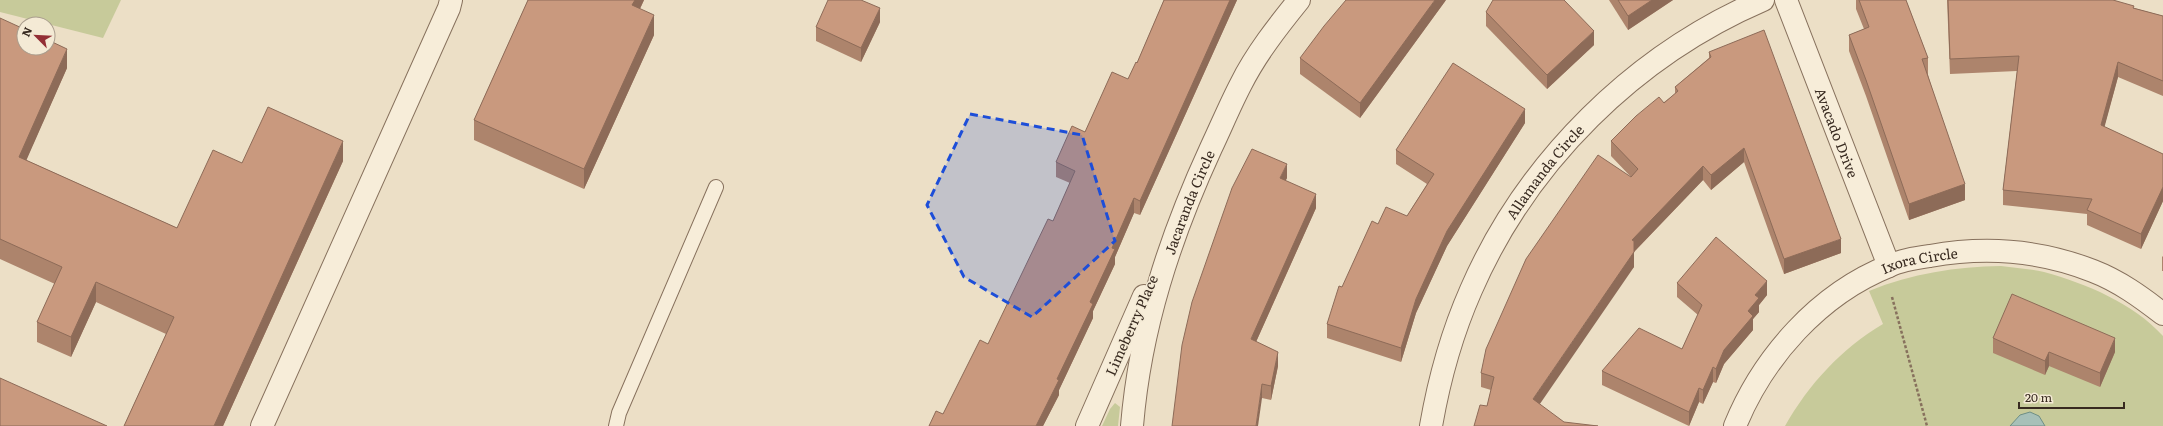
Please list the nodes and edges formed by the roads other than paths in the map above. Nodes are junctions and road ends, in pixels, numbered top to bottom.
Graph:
1 (451, 0) edge
2 (1280, 0) edge
3 (1299, 0) edge
4 (1763, 0) edge
5 (1786, 0) edge
6 (1241, 83) junction
7 (716, 187) dead end
8 (1186, 202) junction
9 (1886, 267) junction
10 (2163, 314) edge
11 (262, 426) edge
12 (616, 426) edge
13 (1086, 426) edge
14 (1132, 426) edge
15 (1431, 426) edge
16 (1735, 426) edge

1 - 11 street
2 - 6 street
3 - 6 street, Jacaranda Circle
4 - 15 street, Allamanda Circle
5 - 9 street, Avacado Drive
6 - 8 street, Jacaranda Circle
7 - 12 lane
8 - 13 street, Limeberry Place
8 - 14 street, Jacaranda Circle
9 - 10 street, Ixora Circle
9 - 16 street, Ixora Circle

